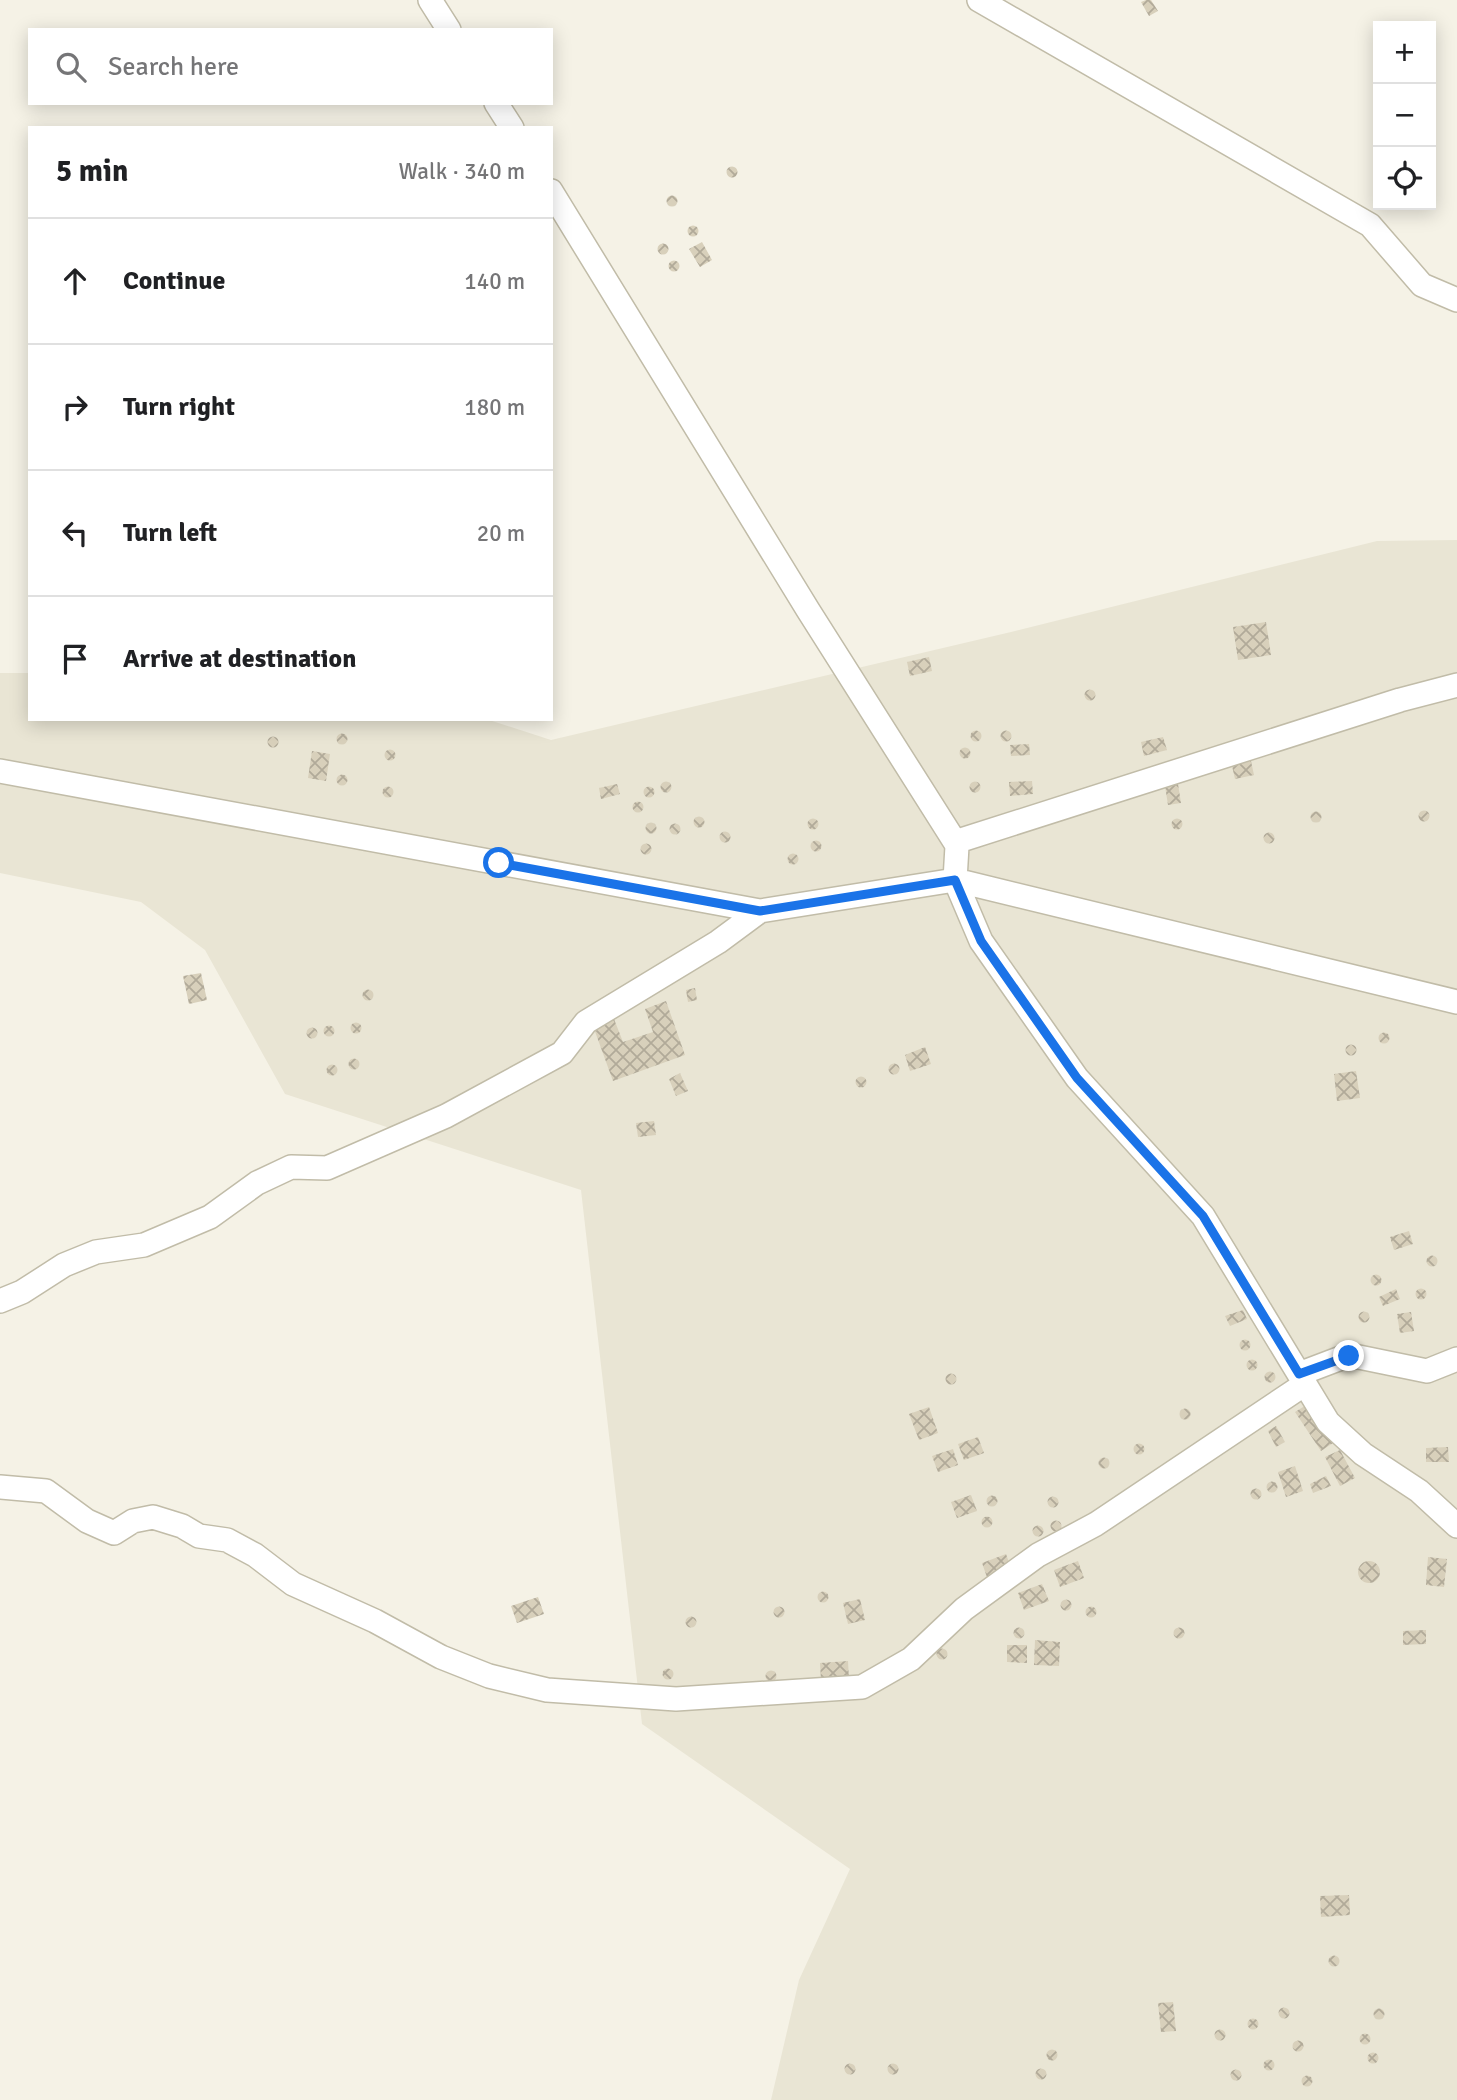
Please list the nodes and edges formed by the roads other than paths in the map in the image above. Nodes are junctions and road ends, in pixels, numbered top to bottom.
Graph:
1 (430, 0) edge
2 (979, 0) edge
3 (448, 28) edge
4 (497, 105) edge
5 (511, 126) edge
6 (553, 194) edge
7 (1457, 300) edge
8 (1457, 685) edge
9 (0, 771) edge
10 (955, 842) junction
11 (955, 880) junction
12 (760, 911) junction
13 (1457, 1002) edge
14 (0, 1301) edge
15 (1457, 1359) edge
16 (1302, 1379) junction
17 (0, 1487) edge
18 (1457, 1526) edge

1 - 3 street
2 - 7 street
4 - 5 street
6 - 10 street
8 - 10 street
9 - 12 street
10 - 11 street
11 - 12 street
11 - 13 street
11 - 16 street
12 - 14 street
15 - 16 street
16 - 17 street
16 - 18 street

